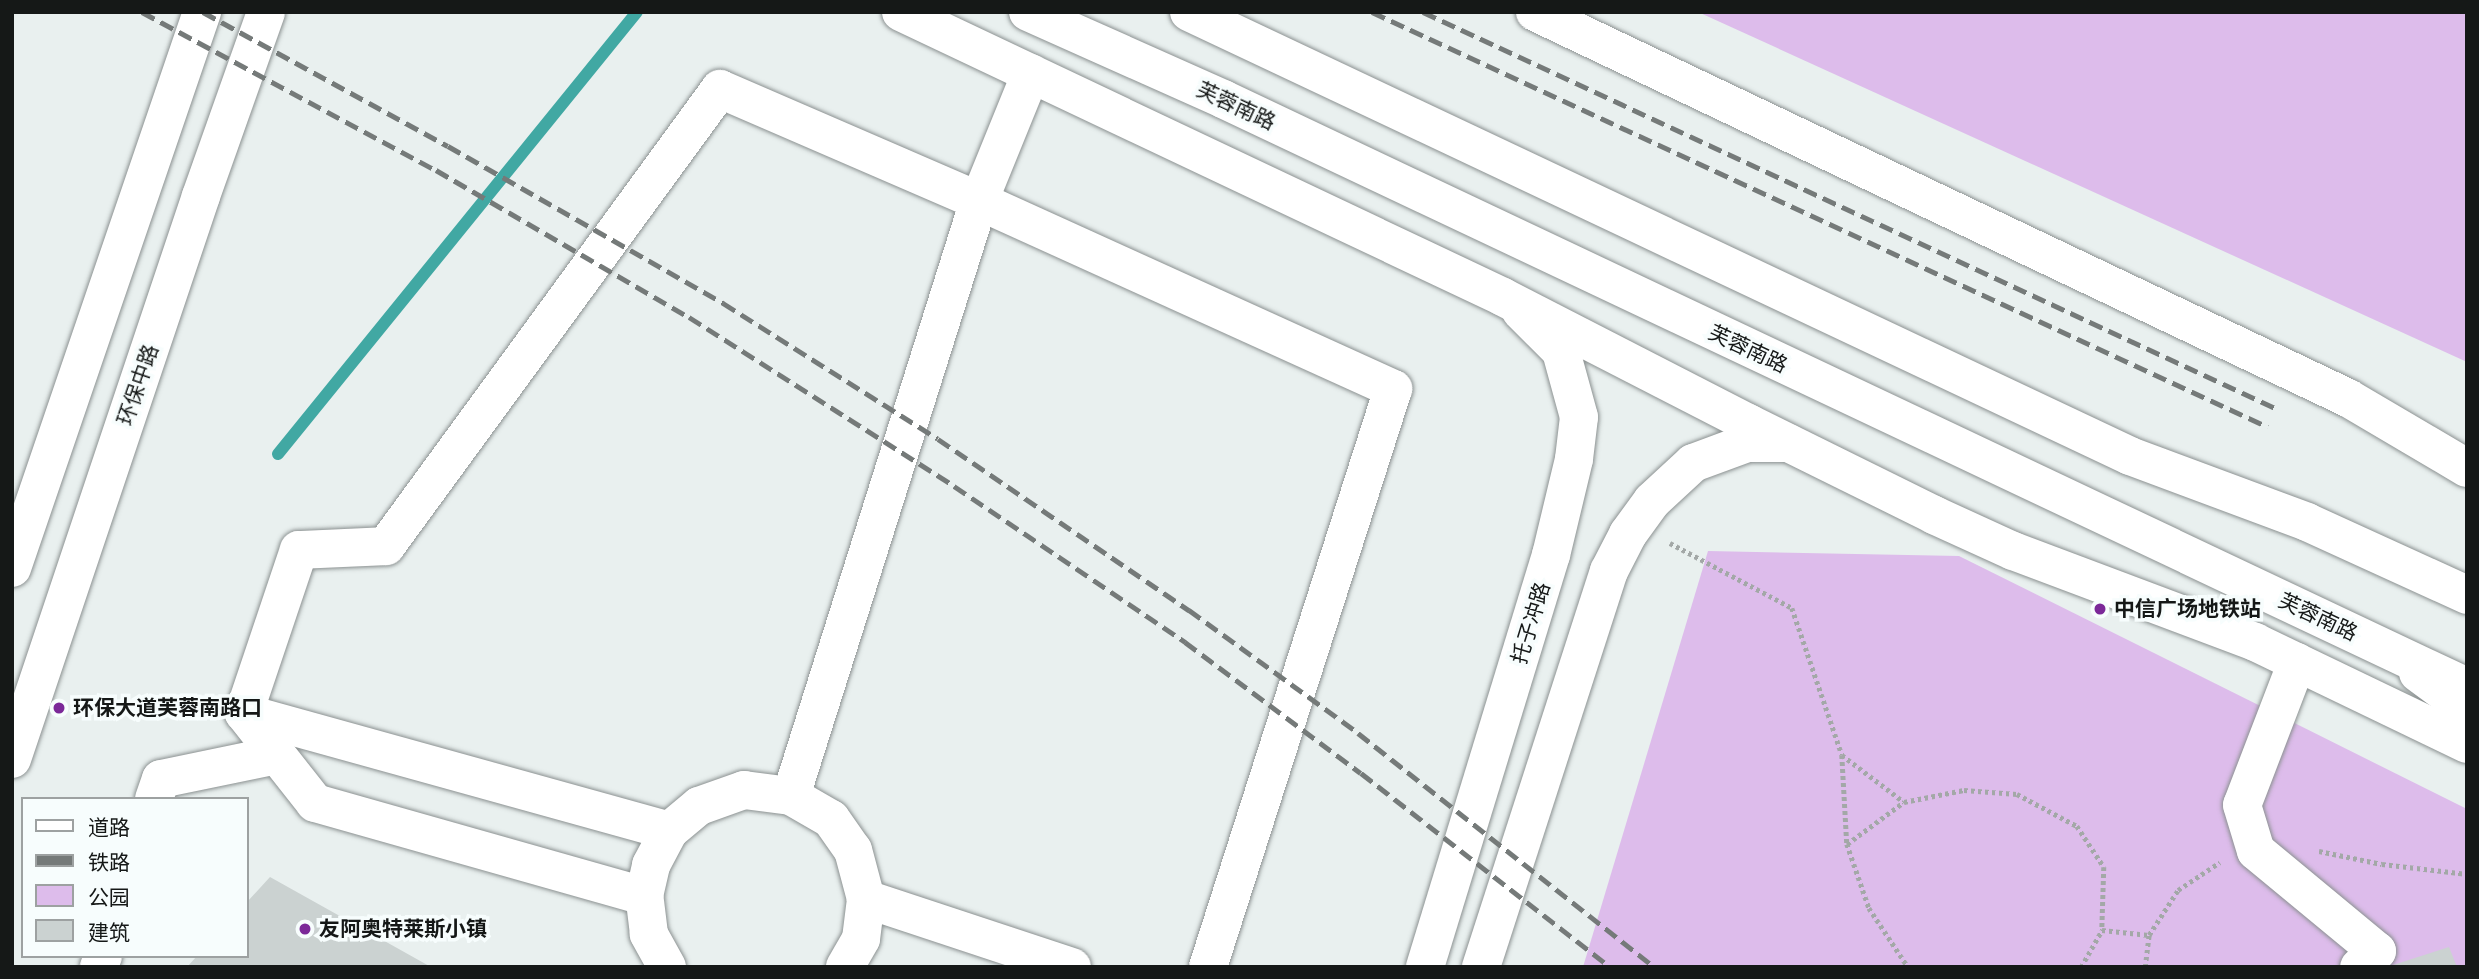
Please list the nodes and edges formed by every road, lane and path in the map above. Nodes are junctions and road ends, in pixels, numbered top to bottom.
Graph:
1 (202, 12) edge
2 (267, 12) edge
3 (901, 12) edge
4 (1028, 12) edge
5 (1189, 12) edge
6 (1535, 12) edge
7 (1031, 73) junction
8 (979, 201) junction
9 (1503, 297) junction
10 (1788, 443) junction
11 (2467, 468) edge
12 (1663, 540) dead end
13 (12, 568) edge
14 (2467, 595) edge
15 (2386, 649) junction
16 (2297, 662) junction
17 (2467, 687) edge
18 (2467, 709) edge
19 (244, 713) junction
20 (2467, 744) edge
21 (277, 755) junction
22 (1842, 755) junction
23 (12, 759) edge
24 (791, 796) junction
25 (155, 797) edge
26 (1904, 802) junction
27 (669, 831) junction
28 (1847, 844) junction
29 (644, 896) junction
30 (866, 899) junction
31 (2102, 930) junction
32 (2149, 935) dead end
33 (667, 967) edge
34 (845, 967) edge
35 (1072, 967) edge
36 (1208, 967) edge
37 (1425, 967) edge
38 (1481, 967) edge
39 (1908, 967) edge
40 (2081, 967) edge
41 (2359, 967) edge

1 - 13 main road
2 - 23 main road, 环保中路
3 - 7 main road
4 - 15 main road, 芙蓉南路
5 - 14 main road
6 - 11 main road
7 - 8 main road
7 - 9 main road
8 - 19 main road
8 - 24 main road
8 - 36 main road
9 - 10 main road
9 - 37 main road, 托子冲路
10 - 16 main road
10 - 38 main road
12 - 22 path
15 - 17 main road, 芙蓉南路
15 - 18 main road
16 - 20 main road
16 - 41 main road
19 - 21 main road
19 - 27 main road
21 - 25 main road
21 - 29 main road
22 - 26 path
22 - 28 path
24 - 27 main road
24 - 30 main road
26 - 28 path
26 - 31 path
27 - 29 main road
28 - 39 path
29 - 33 main road
30 - 34 main road
30 - 35 main road
31 - 32 path
31 - 40 path

